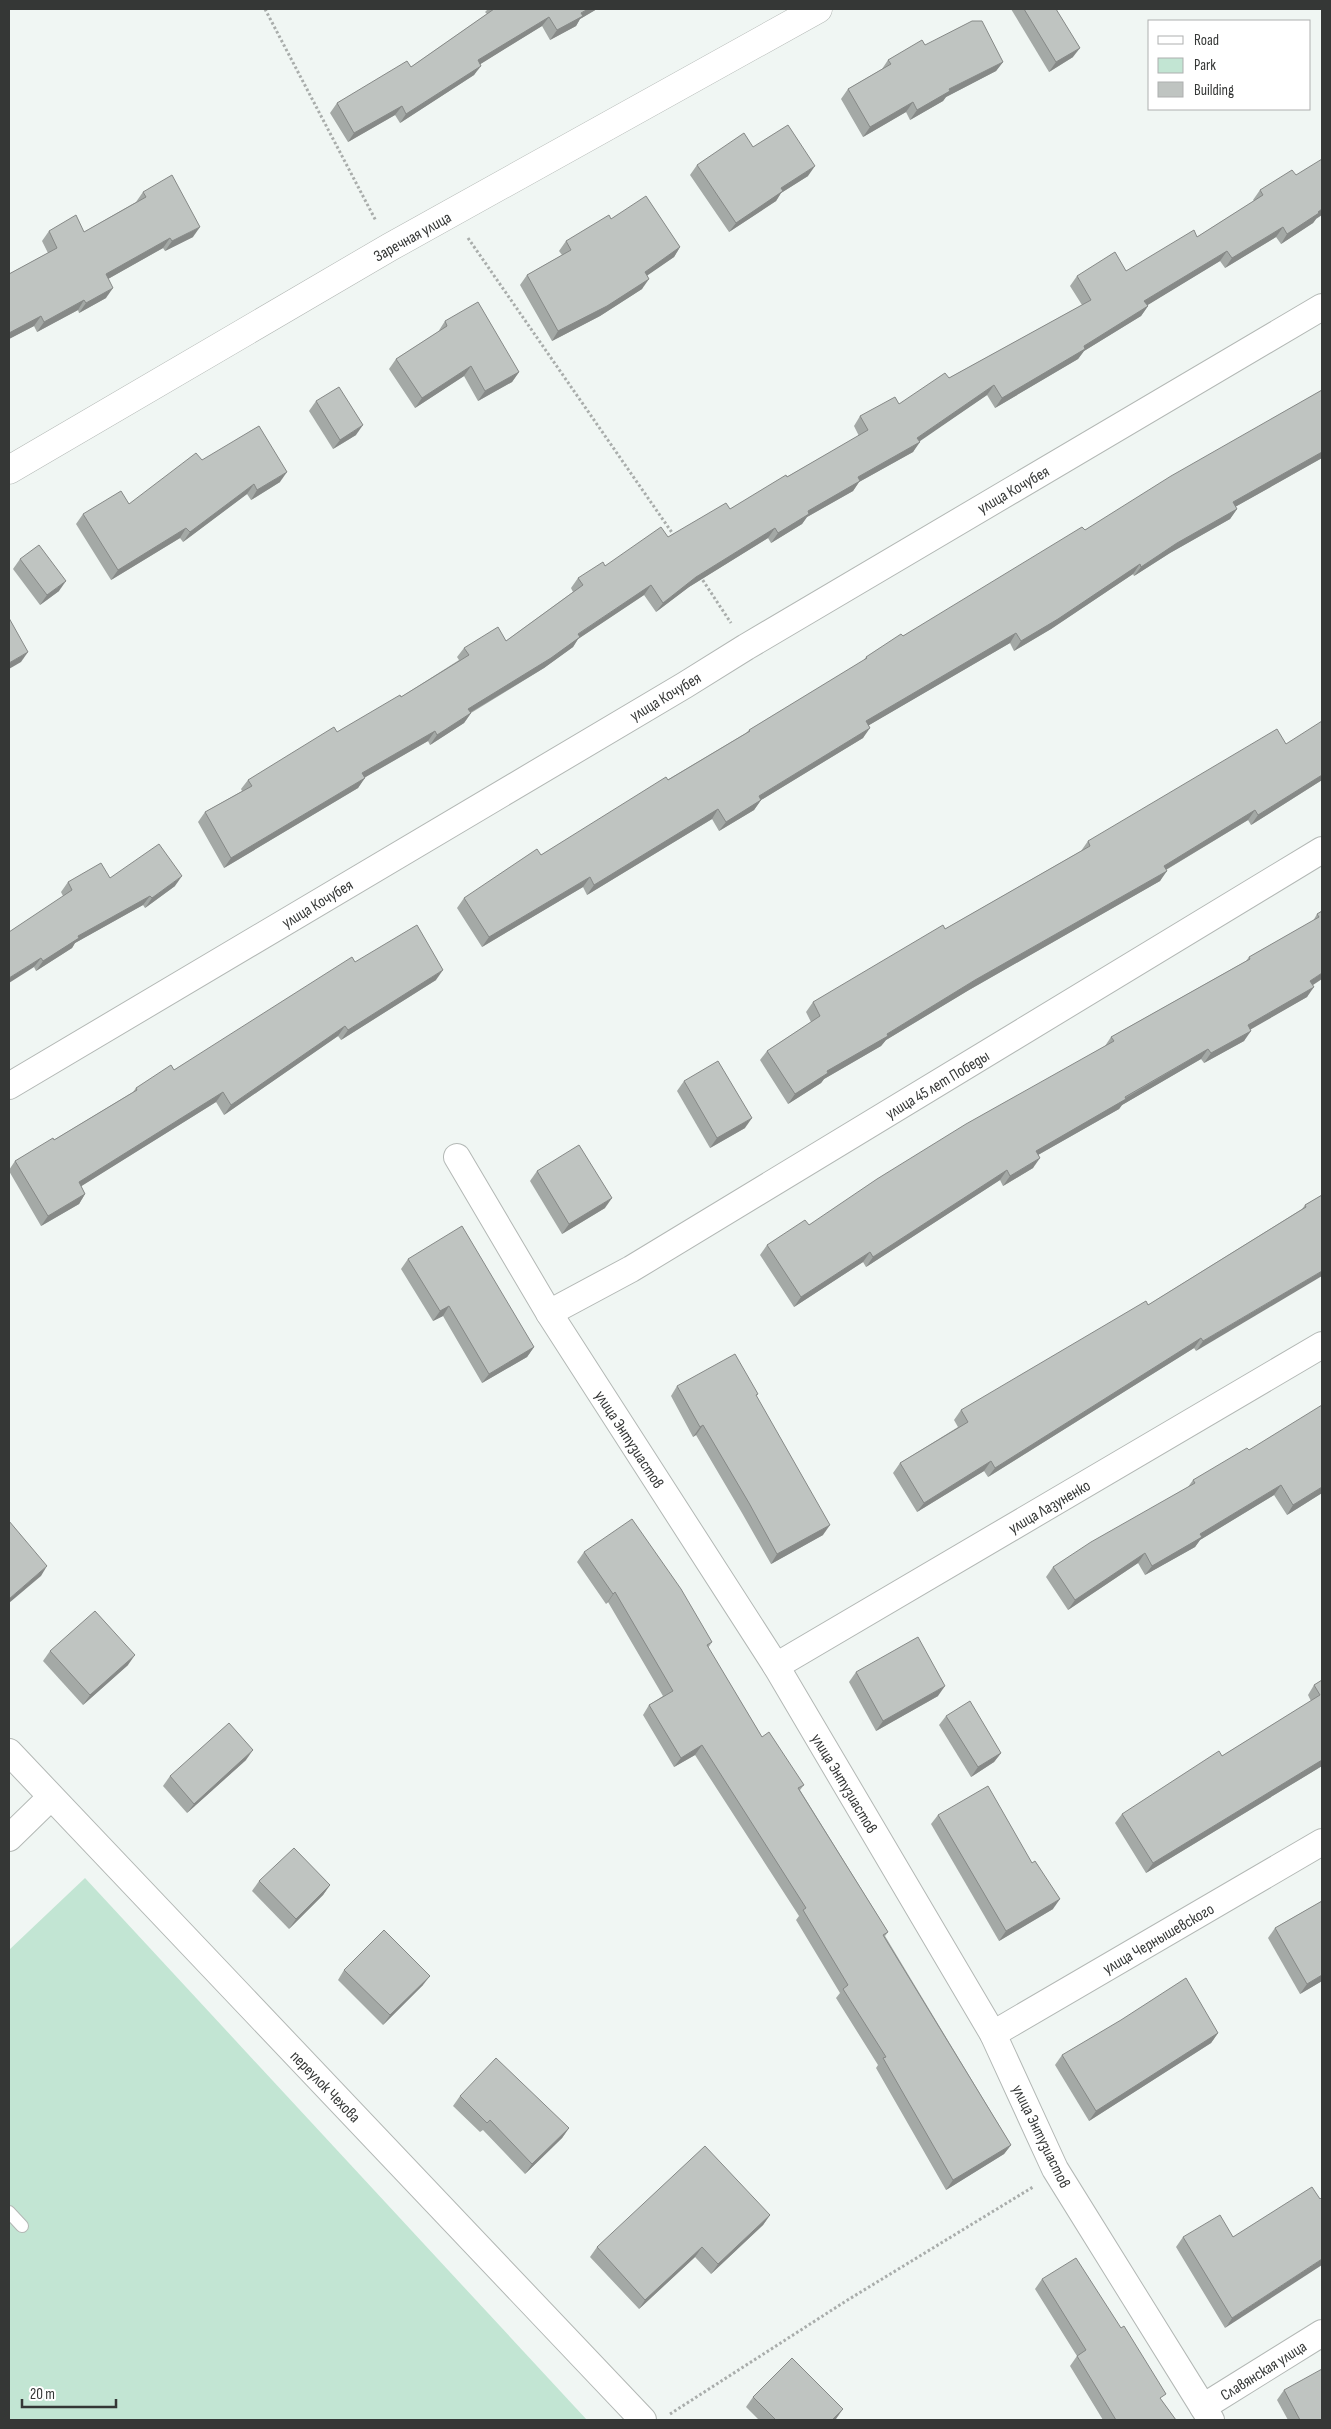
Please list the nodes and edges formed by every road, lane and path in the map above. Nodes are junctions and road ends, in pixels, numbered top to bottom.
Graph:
1 (266, 9) edge
2 (818, 9) edge
3 (452, 214) junction
4 (390, 247) junction
5 (1322, 308) edge
6 (9, 470) edge
7 (677, 540) edge
8 (698, 572) edge
9 (746, 647) junction
10 (1322, 850) edge
11 (9, 1086) edge
12 (457, 1157) dead end
13 (549, 1314) junction
14 (1322, 1345) edge
15 (776, 1666) junction
16 (9, 1752) edge
17 (50, 1797) junction
18 (9, 1838) edge
19 (1322, 1842) edge
20 (993, 2034) junction
21 (1057, 2172) junction
22 (9, 2212) edge
23 (22, 2226) dead end
24 (1322, 2333) edge
25 (1207, 2413) edge
26 (669, 2415) dead end
27 (643, 2420) edge

1 - 4 path
2 - 3 main road, Заречная улица
3 - 4 main road, Заречная улица
3 - 7 path
4 - 6 main road, Заречная улица
5 - 9 street, улица Кочубея
8 - 9 path
9 - 11 street, улица Кочубея
10 - 13 street, улица 45 лет Победы
12 - 13 street, улица Энтузиастов
13 - 15 street, улица Энтузиастов
14 - 15 street, улица Лазуненко
15 - 20 street, улица Энтузиастов
16 - 17 street, переулок Чехова
17 - 18 street
17 - 27 street, переулок Чехова
19 - 20 street, улица Чернышевского
20 - 21 street, улица Энтузиастов
21 - 25 street, улица Энтузиастов
21 - 26 path
22 - 23 lane
24 - 25 street, Славянская улица

